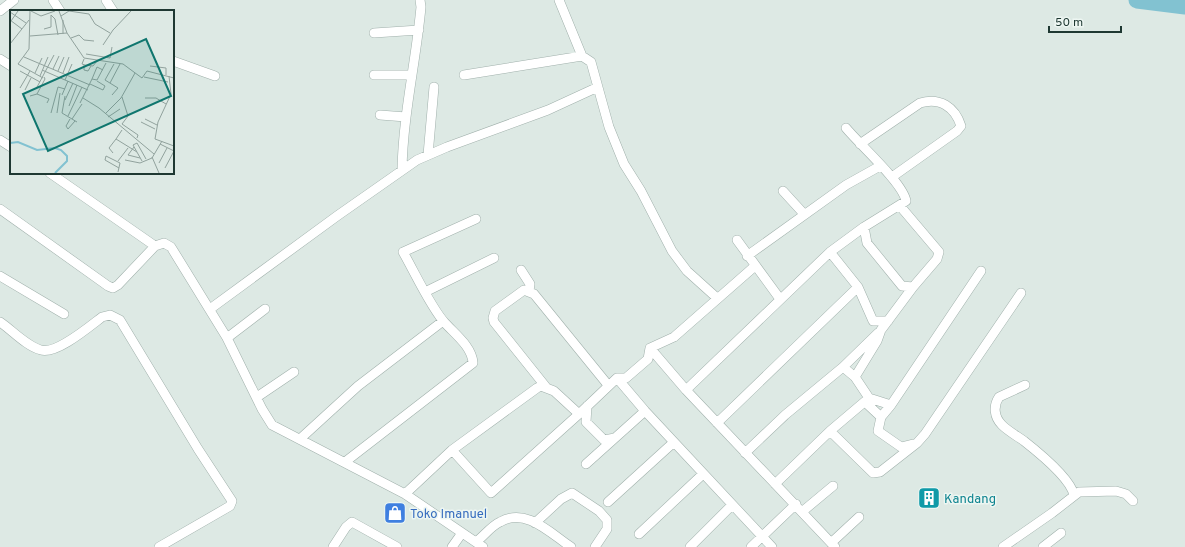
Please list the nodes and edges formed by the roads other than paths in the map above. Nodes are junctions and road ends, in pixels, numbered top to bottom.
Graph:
1 (14, 0) edge
2 (54, 0) edge
3 (106, 0) edge
4 (420, 0) edge
5 (559, 0) edge
6 (59, 10) edge
7 (112, 10) edge
8 (0, 11) edge
9 (419, 30) junction
10 (374, 33) dead end
11 (582, 56) junction
12 (0, 59) edge
13 (174, 61) edge
14 (10, 65) edge
15 (411, 74) junction
16 (374, 75) dead end
17 (464, 75) dead end
18 (215, 76) dead end
19 (434, 87) dead end
20 (598, 87) junction
21 (380, 115) dead end
22 (406, 117) junction
23 (846, 128) dead end
24 (0, 140) edge
25 (860, 144) junction
26 (10, 146) edge
27 (428, 155) junction
28 (880, 166) junction
29 (402, 170) junction
30 (51, 174) edge
31 (892, 177) junction
32 (783, 191) dead end
33 (900, 206) junction
34 (0, 209) edge
35 (804, 214) junction
36 (476, 219) dead end
37 (864, 227) junction
38 (737, 240) dead end
39 (155, 246) junction
40 (830, 252) junction
41 (747, 256) junction
42 (494, 258) dead end
43 (755, 266) junction
44 (521, 270) dead end
45 (981, 272) dead end
46 (0, 276) edge
47 (858, 287) junction
48 (913, 287) junction
49 (529, 291) junction
50 (425, 292) junction
51 (1021, 293) dead end
52 (717, 298) junction
53 (780, 299) junction
54 (210, 309) junction
55 (265, 309) dead end
56 (64, 314) dead end
57 (443, 321) junction
58 (888, 321) junction
59 (0, 322) edge
60 (881, 330) junction
61 (226, 338) junction
62 (650, 348) junction
63 (843, 367) junction
64 (294, 372) dead end
65 (856, 377) junction
66 (617, 378) junction
67 (608, 385) junction
68 (1025, 386) dead end
69 (546, 387) junction
70 (686, 390) junction
71 (257, 397) junction
72 (867, 400) junction
73 (891, 405) junction
74 (587, 406) junction
75 (645, 411) junction
76 (579, 414) junction
77 (881, 417) junction
78 (717, 423) junction
79 (830, 431) junction
80 (615, 438) junction
81 (300, 439) junction
82 (674, 442) junction
83 (917, 443) junction
84 (452, 450) junction
85 (745, 453) junction
86 (345, 462) junction
87 (586, 464) dead end
88 (703, 474) junction
89 (775, 484) junction
90 (833, 486) dead end
91 (406, 494) junction
92 (1074, 495) junction
93 (1133, 501) dead end
94 (608, 502) dead end
95 (796, 504) junction
96 (732, 505) junction
97 (803, 511) junction
98 (859, 517) dead end
99 (535, 522) junction
100 (462, 533) junction
101 (1061, 533) dead end
102 (639, 534) dead end
103 (762, 537) junction
104 (391, 545) edge
105 (480, 545) edge
106 (833, 545) edge
107 (159, 547) edge
108 (333, 547) edge
109 (452, 547) edge
110 (571, 547) edge
111 (595, 547) edge
112 (690, 547) edge
113 (752, 547) edge
114 (772, 547) edge
115 (1003, 547) edge
116 (1043, 547) edge

1 - 8 street
2 - 6 street
3 - 7 street
4 - 9 street
5 - 11 street
9 - 10 street
9 - 15 street
11 - 17 street
11 - 20 street
12 - 14 street
13 - 18 street
15 - 16 street
15 - 22 street
19 - 27 street
20 - 27 street
20 - 52 street
21 - 22 street
22 - 29 street
23 - 25 street
24 - 26 street
25 - 28 street
25 - 31 street
27 - 29 street
28 - 31 street
28 - 35 street
29 - 54 street
30 - 39 street
31 - 33 street
32 - 35 street
33 - 37 street
33 - 48 street
34 - 39 street
35 - 41 street
36 - 50 street
37 - 40 street
37 - 48 street
38 - 41 street
39 - 54 street
40 - 47 street
40 - 53 street
41 - 43 street
42 - 50 street
43 - 52 street
43 - 53 street
44 - 49 street
45 - 73 street
46 - 56 street
47 - 58 street
47 - 78 street
48 - 58 street
49 - 67 street
49 - 69 street
50 - 57 street
51 - 83 street
52 - 62 street
53 - 70 street
54 - 61 street
55 - 61 street
57 - 81 street
57 - 86 street
58 - 60 street
59 - 107 street
60 - 63 street
60 - 65 street
61 - 71 street
62 - 66 street
62 - 70 street
63 - 65 street
63 - 85 street
64 - 71 street
65 - 72 street
66 - 67 street
66 - 75 street
67 - 74 street
68 - 92 street
69 - 76 street
69 - 84 street
70 - 78 street
71 - 81 street
72 - 73 street
72 - 77 street
72 - 79 street
73 - 77 street
74 - 76 street
74 - 80 street
75 - 80 street
75 - 82 street
76 - 84 street
77 - 83 street
78 - 85 street
79 - 83 street
79 - 89 street
80 - 87 street
81 - 86 street
82 - 88 street
82 - 94 street
84 - 91 street
85 - 89 street
86 - 91 street
88 - 96 street
88 - 102 street
89 - 95 street
90 - 97 street
91 - 100 street
92 - 93 street
92 - 115 street
95 - 97 street
95 - 103 street
96 - 103 street
96 - 112 street
97 - 106 street
98 - 106 street
99 - 105 street
99 - 110 street
99 - 111 street
100 - 105 street
100 - 109 street
101 - 116 street
103 - 113 street
103 - 114 street
104 - 108 street

